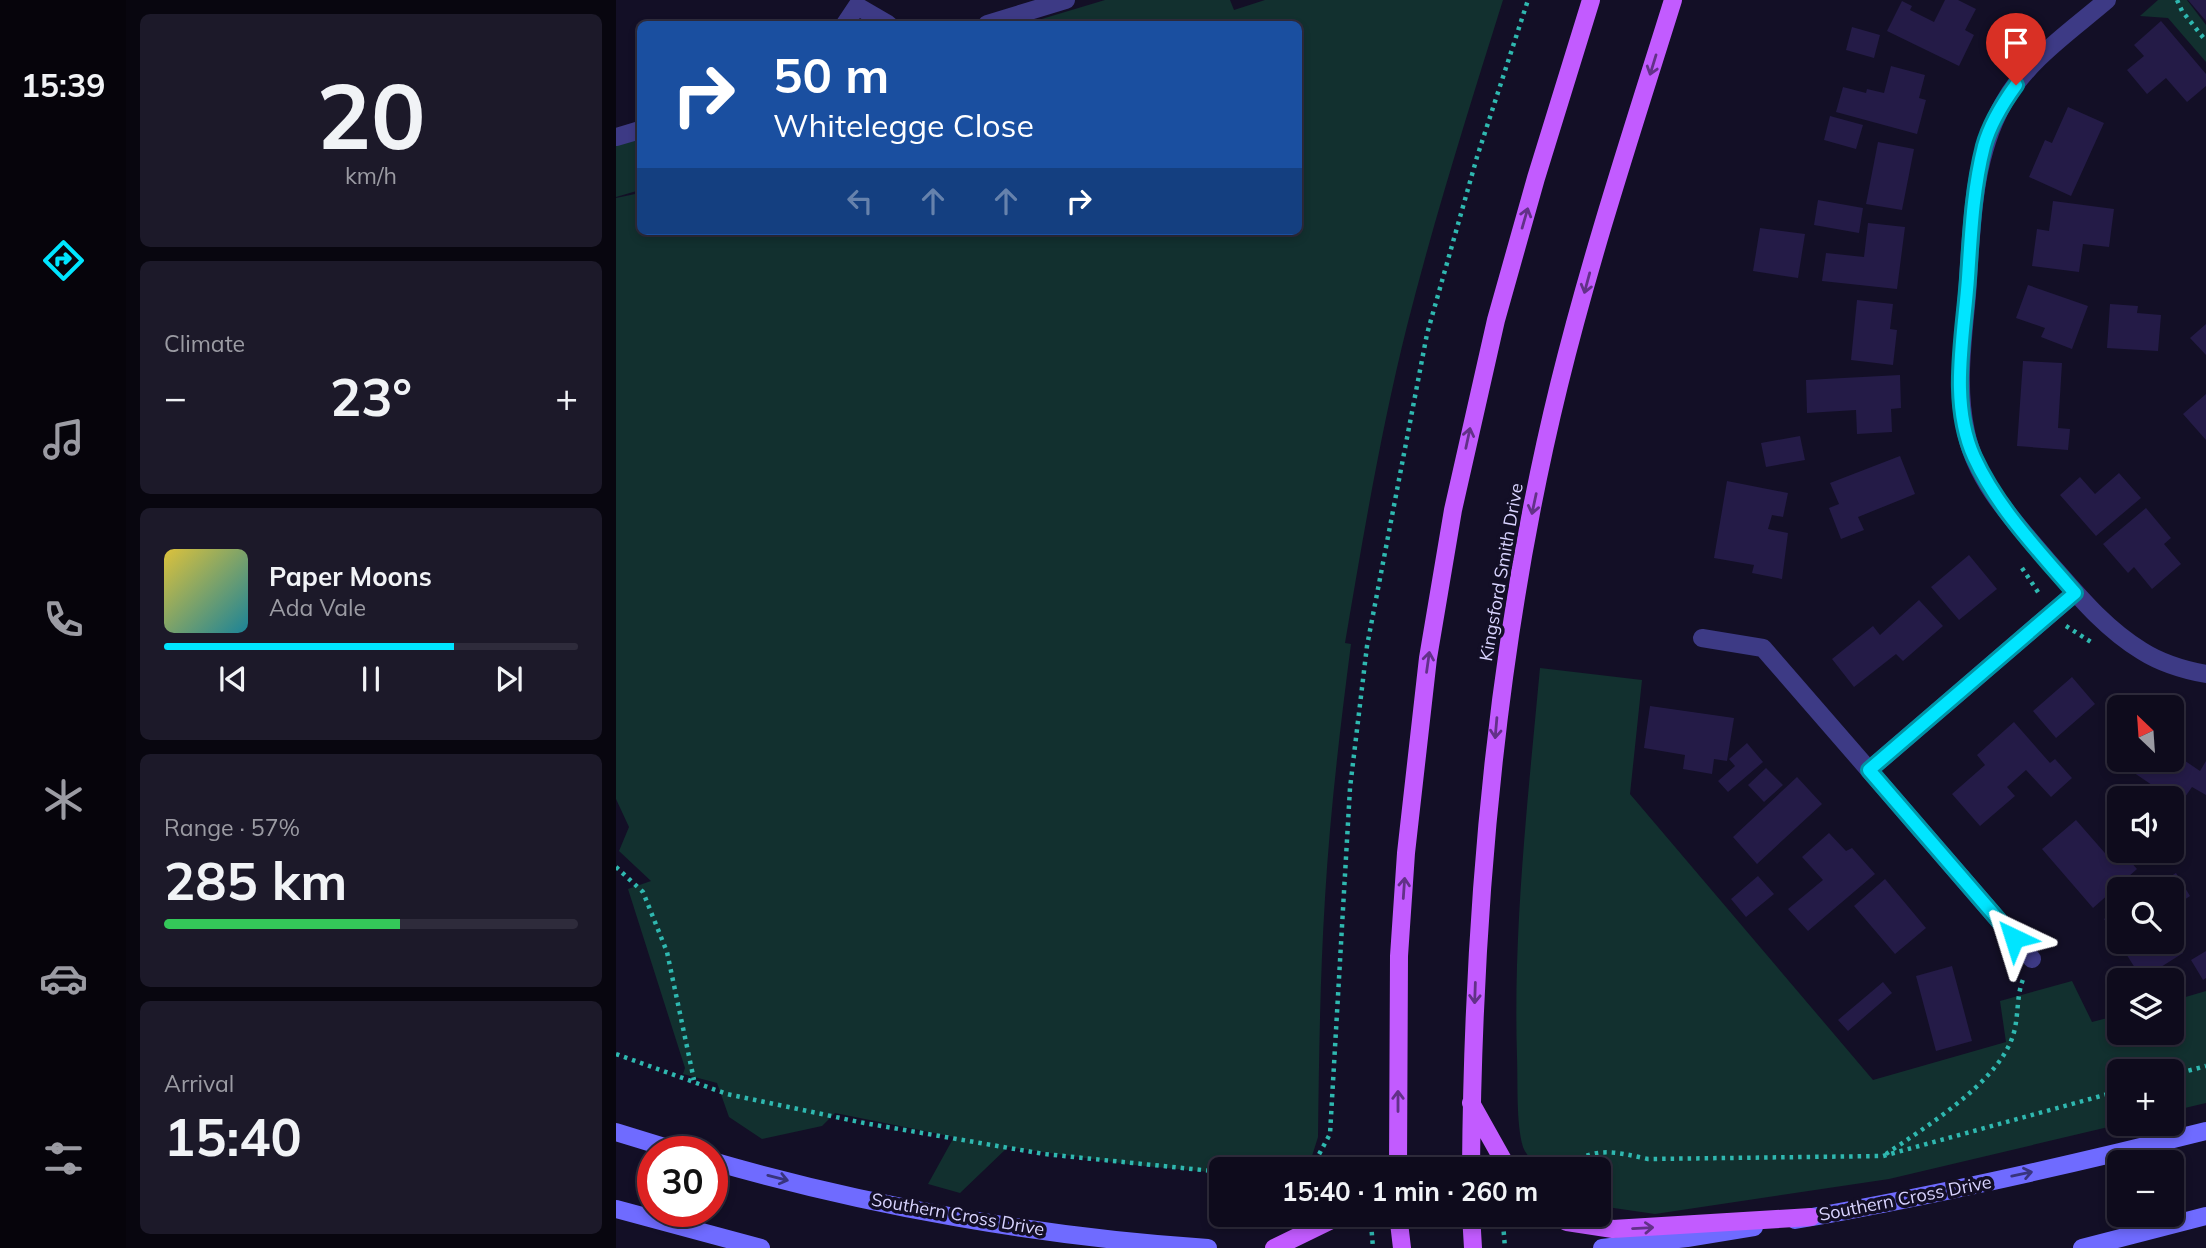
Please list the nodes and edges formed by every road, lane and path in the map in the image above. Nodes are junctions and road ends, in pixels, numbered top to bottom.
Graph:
1 (1066, 0) edge
2 (1528, 0) edge
3 (1591, 0) edge
4 (1673, 0) edge
5 (2107, 0) edge
6 (2177, 0) edge
7 (859, 3) edge
8 (847, 21) edge
9 (884, 21) edge
10 (997, 21) edge
11 (2206, 41) edge
12 (637, 131) edge
13 (616, 137) edge
14 (2075, 593) junction
15 (1702, 638) dead end
16 (2206, 674) edge
17 (1869, 770) junction
18 (616, 867) edge
19 (2032, 959) joint
20 (616, 1054) edge
21 (2206, 1066) edge
22 (2184, 1072) edge
23 (694, 1080) junction
24 (2107, 1094) edge
25 (1471, 1103) junction
26 (2206, 1131) edge
27 (616, 1132) edge
28 (637, 1138) edge
29 (1882, 1156) junction
30 (1318, 1157) edge
31 (1398, 1157) edge
32 (1471, 1157) edge
33 (1501, 1157) edge
34 (1581, 1157) edge
35 (728, 1165) edge
36 (1209, 1171) edge
37 (616, 1209) edge
38 (2206, 1216) edge
39 (1811, 1217) junction
40 (1317, 1227) edge
41 (1371, 1227) edge
42 (1400, 1227) edge
43 (1472, 1227) edge
44 (1503, 1227) edge
45 (1600, 1227) edge
46 (761, 1248) edge
47 (1208, 1248) edge
48 (1274, 1248) edge
49 (1373, 1248) edge
50 (1402, 1248) edge
51 (1473, 1248) edge
52 (1505, 1248) edge
53 (1602, 1248) edge
54 (2082, 1248) edge

1 - 10 street
2 - 30 path
31 -> 3 main road
4 -> 25 main road, Kingsford Smith Drive
5 - 14 street
6 - 11 path
7 - 8 street
7 - 9 street
12 - 13 street
14 - 16 street
14 - 17 street
15 - 17 street
17 - 19 street
18 - 23 path
19 - 29 path
20 - 23 path
21 - 22 path
23 - 36 path
24 - 29 path
25 - 32 main road, Kingsford Smith Drive
25 - 33 main road
39 -> 26 main road, Southern Cross Drive
27 - 28 main road
29 - 34 path
35 -> 47 main road, Southern Cross Drive
37 - 46 main road
38 - 54 main road
45 -> 39 main road
39 - 53 main road, Southern Cross Drive
40 - 48 main road
41 - 49 path
42 - 50 main road
43 - 51 main road
44 - 52 path

